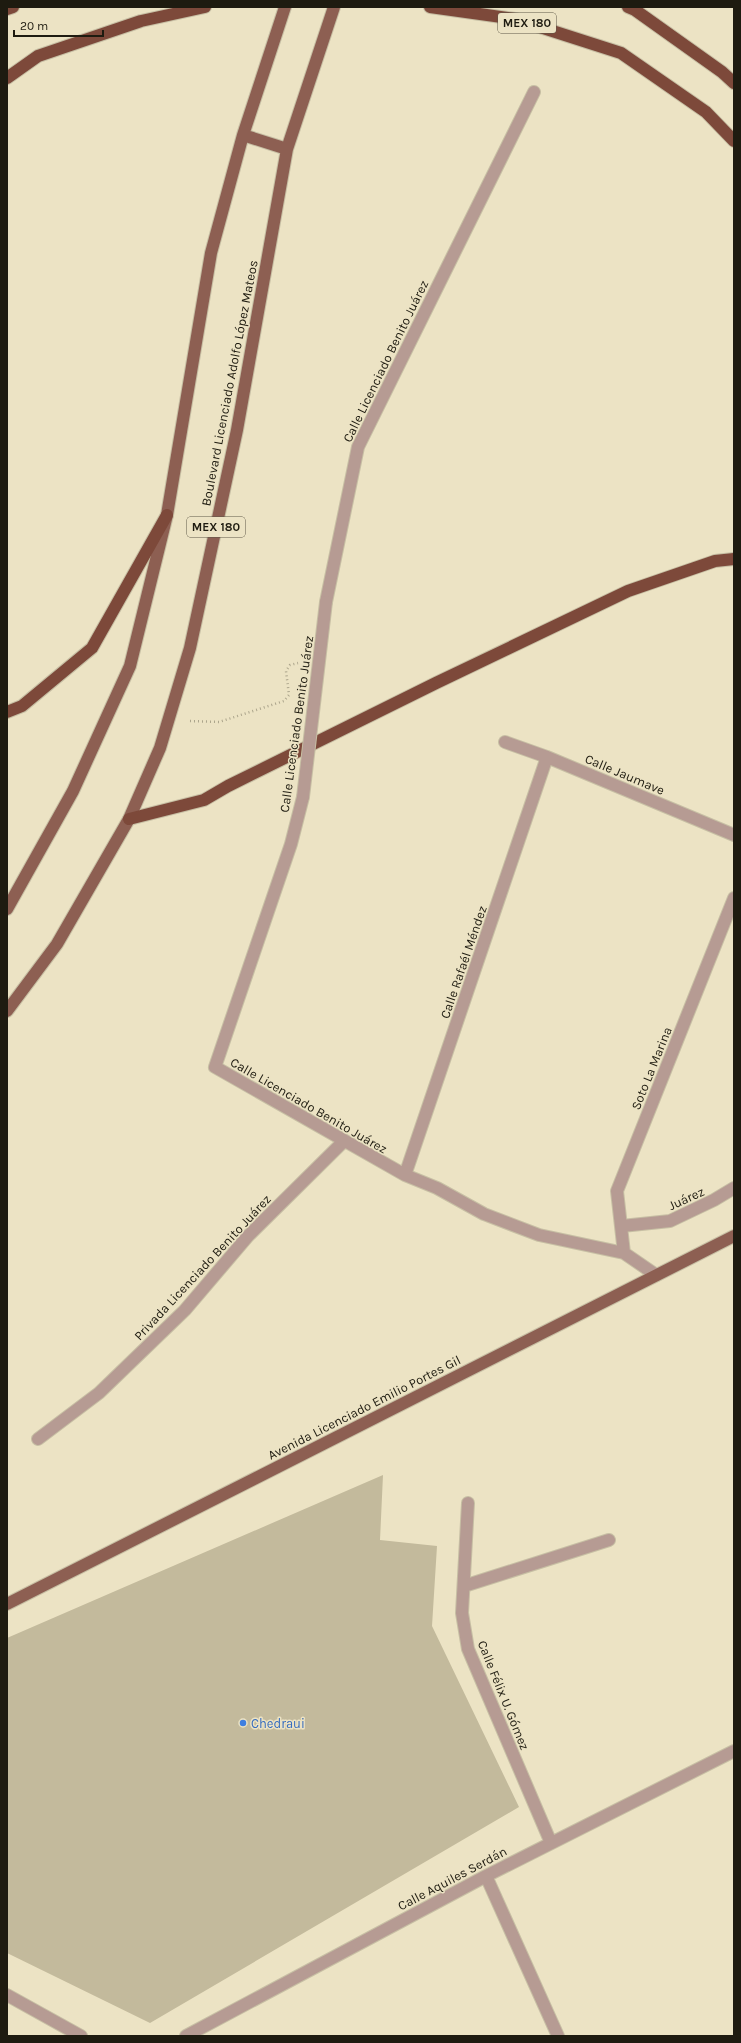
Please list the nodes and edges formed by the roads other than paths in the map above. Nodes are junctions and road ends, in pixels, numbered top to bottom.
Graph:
1 (13, 7) edge
2 (205, 7) edge
3 (285, 7) edge
4 (334, 7) edge
5 (430, 7) edge
6 (632, 8) edge
7 (7, 9) edge
8 (7, 78) edge
9 (734, 83) edge
10 (534, 92) dead end
11 (243, 135) junction
12 (734, 141) edge
13 (287, 149) junction
14 (167, 515) junction
15 (734, 559) edge
16 (7, 712) edge
17 (505, 742) dead end
18 (547, 757) junction
19 (129, 819) junction
20 (734, 835) edge
21 (734, 898) edge
22 (7, 909) edge
23 (7, 1011) edge
24 (344, 1141) junction
25 (405, 1175) junction
26 (734, 1188) edge
27 (622, 1226) junction
28 (734, 1236) edge
29 (624, 1253) junction
30 (656, 1275) junction
31 (38, 1439) dead end
32 (468, 1503) dead end
33 (609, 1540) dead end
34 (464, 1586) junction
35 (7, 1604) edge
36 (734, 1751) edge
37 (551, 1843) junction
38 (486, 1876) junction
39 (7, 1995) edge
40 (81, 2036) edge
41 (186, 2036) edge
42 (558, 2036) edge

1 - 7 highway
2 - 8 highway
3 - 11 main road
4 - 13 main road, Boulevard Licenciado Adolfo López Mateos / MEX 180
5 - 12 highway, MEX 180
6 - 9 highway
10 - 24 street, Calle Licenciado Benito Juárez, bridge
11 - 13 main road
11 - 14 main road
13 - 19 main road, Boulevard Licenciado Adolfo López Mateos / MEX 180
14 - 16 highway
14 - 22 main road
15 - 19 highway
17 - 18 street, Calle Jaumave
18 - 20 street, Calle Jaumave
18 - 25 street, Calle Rafaél Méndez
19 - 23 main road, Boulevard Licenciado Adolfo López Mateos / MEX 180
21 - 27 street, Soto La Marina
24 - 25 street, Calle Licenciado Benito Juárez
24 - 31 street, Privada Licenciado Benito Juárez
25 - 29 street, Calle Licenciado Benito Juárez
26 - 27 street, Juárez
27 - 29 street, Soto La Marina
28 - 30 main road, Avenida Licenciado Emilio Portes Gil
29 - 30 street, Calle Licenciado Benito Juárez
30 - 35 main road, Avenida Licenciado Emilio Portes Gil
32 - 34 street, Calle Félix U. Gómez
33 - 34 street
34 - 37 street, Calle Félix U. Gómez
36 - 37 street, Calle Aquiles Serdán
37 - 38 street, Calle Aquiles Serdán
38 - 41 street, Calle Aquiles Serdán
38 - 42 street
39 - 40 street

